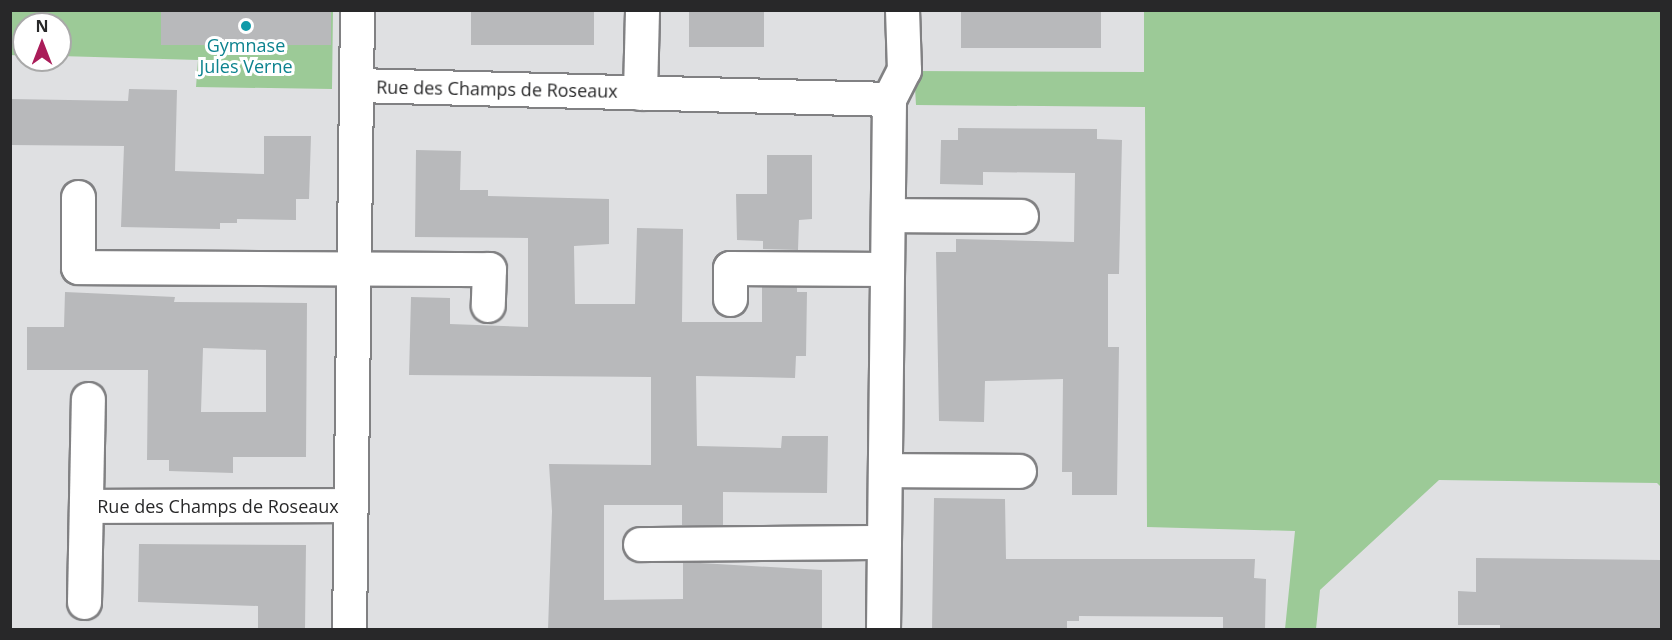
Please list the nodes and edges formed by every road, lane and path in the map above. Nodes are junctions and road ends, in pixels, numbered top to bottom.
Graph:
1 (357, 10) edge
2 (642, 10) edge
3 (902, 10) edge
4 (356, 86) junction
5 (640, 93) junction
6 (889, 99) junction
7 (78, 197) dead end
8 (888, 215) junction
9 (1021, 216) dead end
10 (353, 267) junction
11 (887, 269) junction
12 (730, 299) dead end
13 (488, 305) dead end
14 (88, 399) dead end
15 (885, 470) junction
16 (1019, 471) dead end
17 (350, 505) junction
18 (86, 506) junction
19 (884, 542) junction
20 (640, 543) dead end
21 (84, 602) dead end
22 (349, 630) edge
23 (883, 630) edge

1 - 4 street
2 - 5 street, Rue des Champs de Roseaux
3 - 6 street
4 - 5 street, Rue des Champs de Roseaux
4 - 10 street, Rue des Champs de Roseaux
5 - 6 street, Rue des Champs de Roseaux
6 - 8 street
7 - 10 street
8 - 9 street
8 - 11 street
10 - 13 street
10 - 17 street, Rue des Champs de Roseaux
11 - 12 street
11 - 15 street
14 - 18 street, Rue des Champs de Roseaux
15 - 16 street
15 - 19 street
17 - 18 street, Rue des Champs de Roseaux
17 - 22 street, Rue des Champs de Roseaux
18 - 21 street, Rue des Champs de Roseaux
19 - 20 street
19 - 23 street

